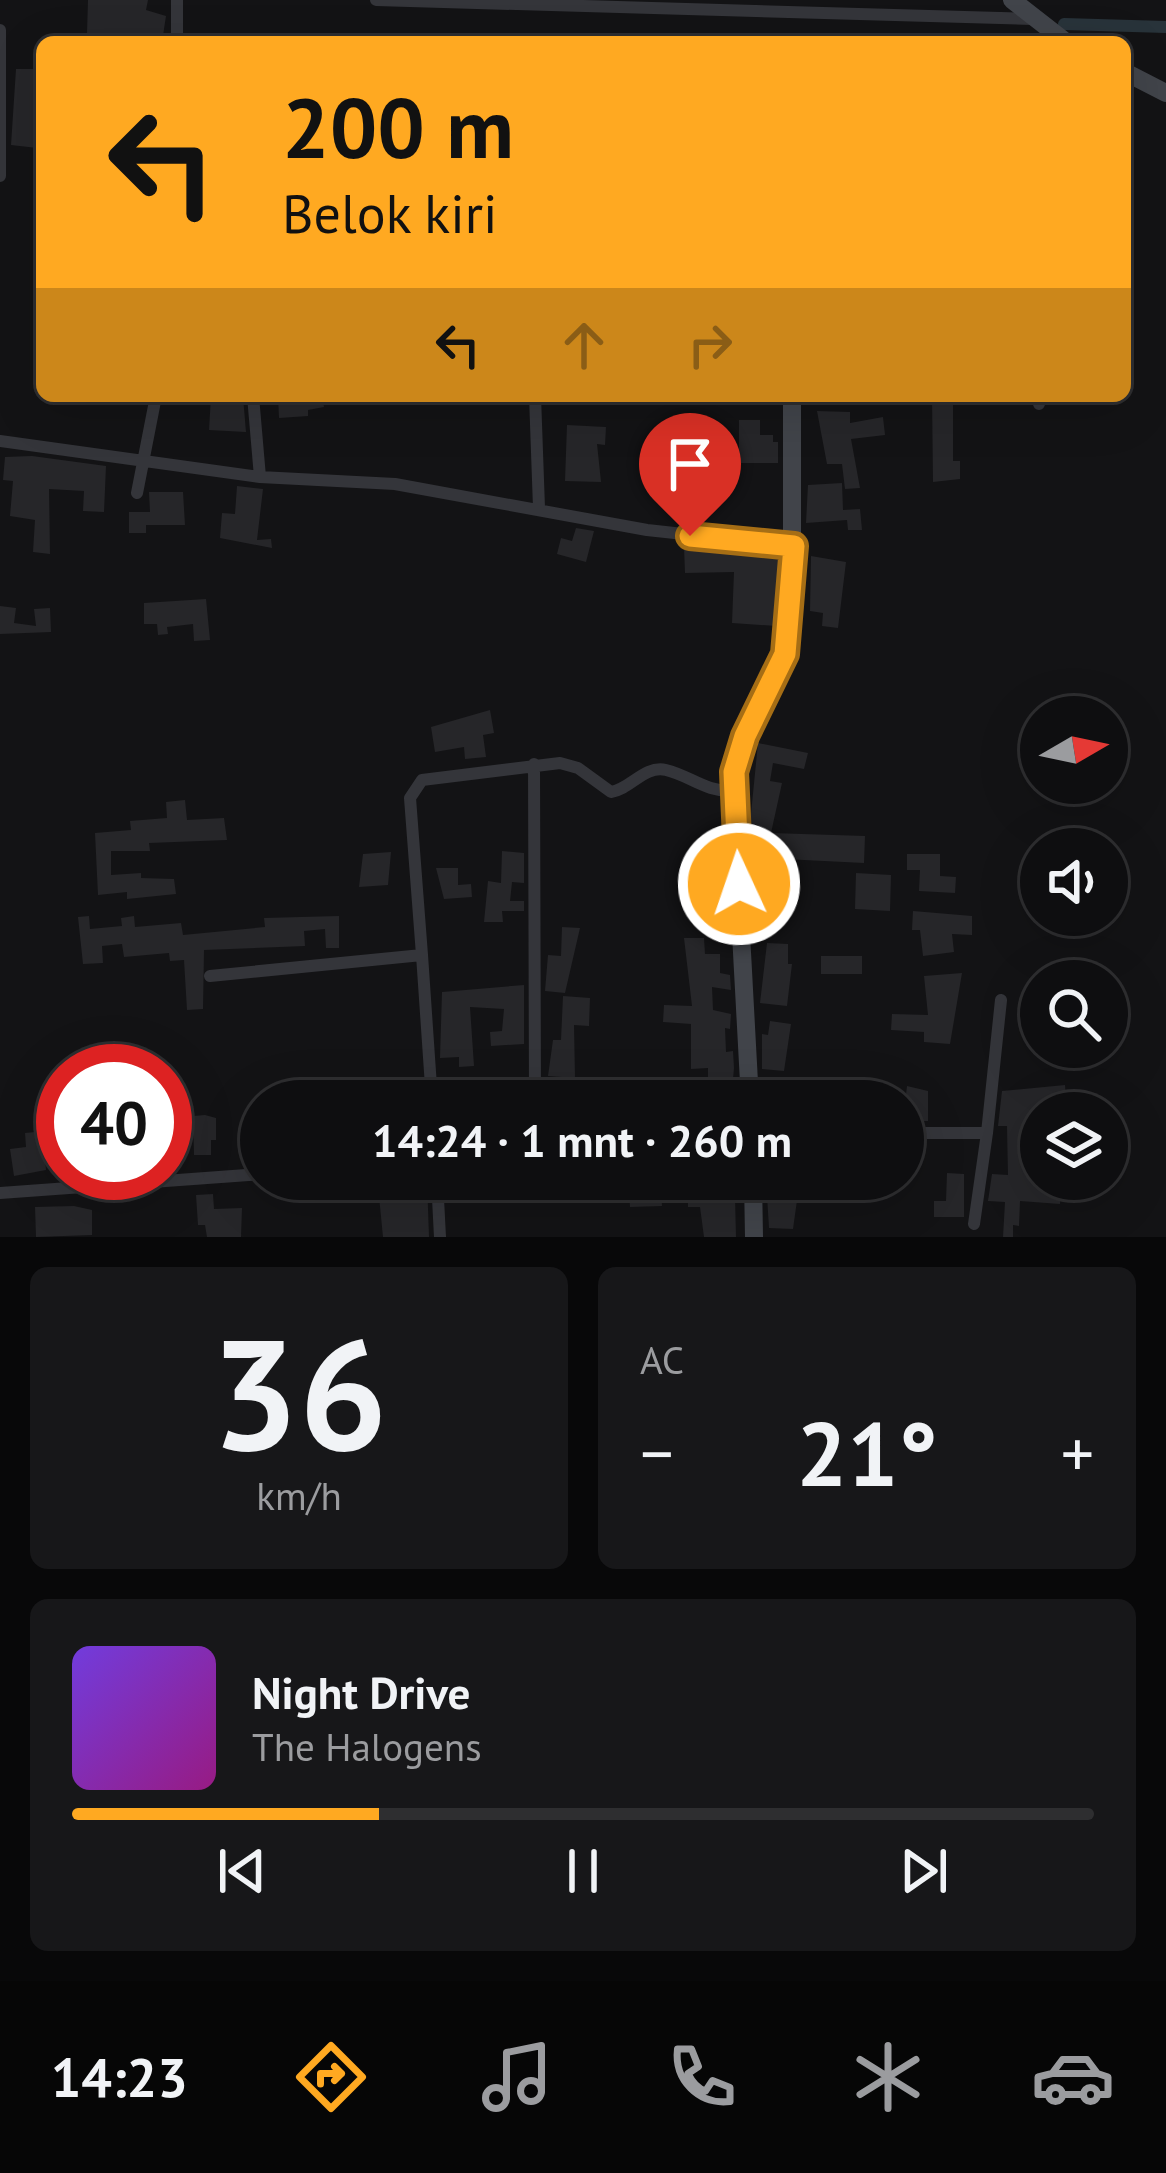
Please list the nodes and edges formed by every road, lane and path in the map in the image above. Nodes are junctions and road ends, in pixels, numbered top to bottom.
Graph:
1 (177, 0) edge
2 (376, 0) edge
3 (1012, 0) edge
4 (1033, 12) edge
5 (0, 30) edge
6 (177, 36) edge
7 (1054, 36) edge
8 (1131, 76) edge
9 (1166, 93) edge
10 (0, 176) edge
11 (155, 402) edge
12 (254, 402) edge
13 (535, 402) edge
14 (793, 402) edge
15 (0, 441) edge
16 (144, 460) junction
17 (260, 469) junction
18 (137, 494) dead end
19 (539, 508) junction
20 (794, 546) junction
21 (534, 764) junction
22 (734, 791) junction
23 (422, 955) junction
24 (210, 976) dead end
25 (1001, 1000) dead end
26 (431, 1080) edge
27 (535, 1080) edge
28 (749, 1080) edge
29 (924, 1133) edge
30 (987, 1133) junction
31 (240, 1176) edge
32 (0, 1193) edge
33 (438, 1200) edge
34 (753, 1200) edge
35 (974, 1224) dead end
36 (440, 1237) edge
37 (754, 1237) edge

1 - 6 street
2 - 4 street
3 - 4 street
4 - 7 street
5 - 10 street
8 - 9 street
11 - 16 street
12 - 17 street
13 - 19 street
14 - 20 street
15 - 16 street
16 - 17 street
16 - 18 street
17 - 19 street
19 - 20 street
20 - 22 street
21 - 22 street
21 - 23 street
21 - 27 street
22 - 28 street
23 - 24 street
23 - 26 street
25 - 30 street
29 - 30 street
30 - 35 street
31 - 32 street
33 - 36 street
34 - 37 street

